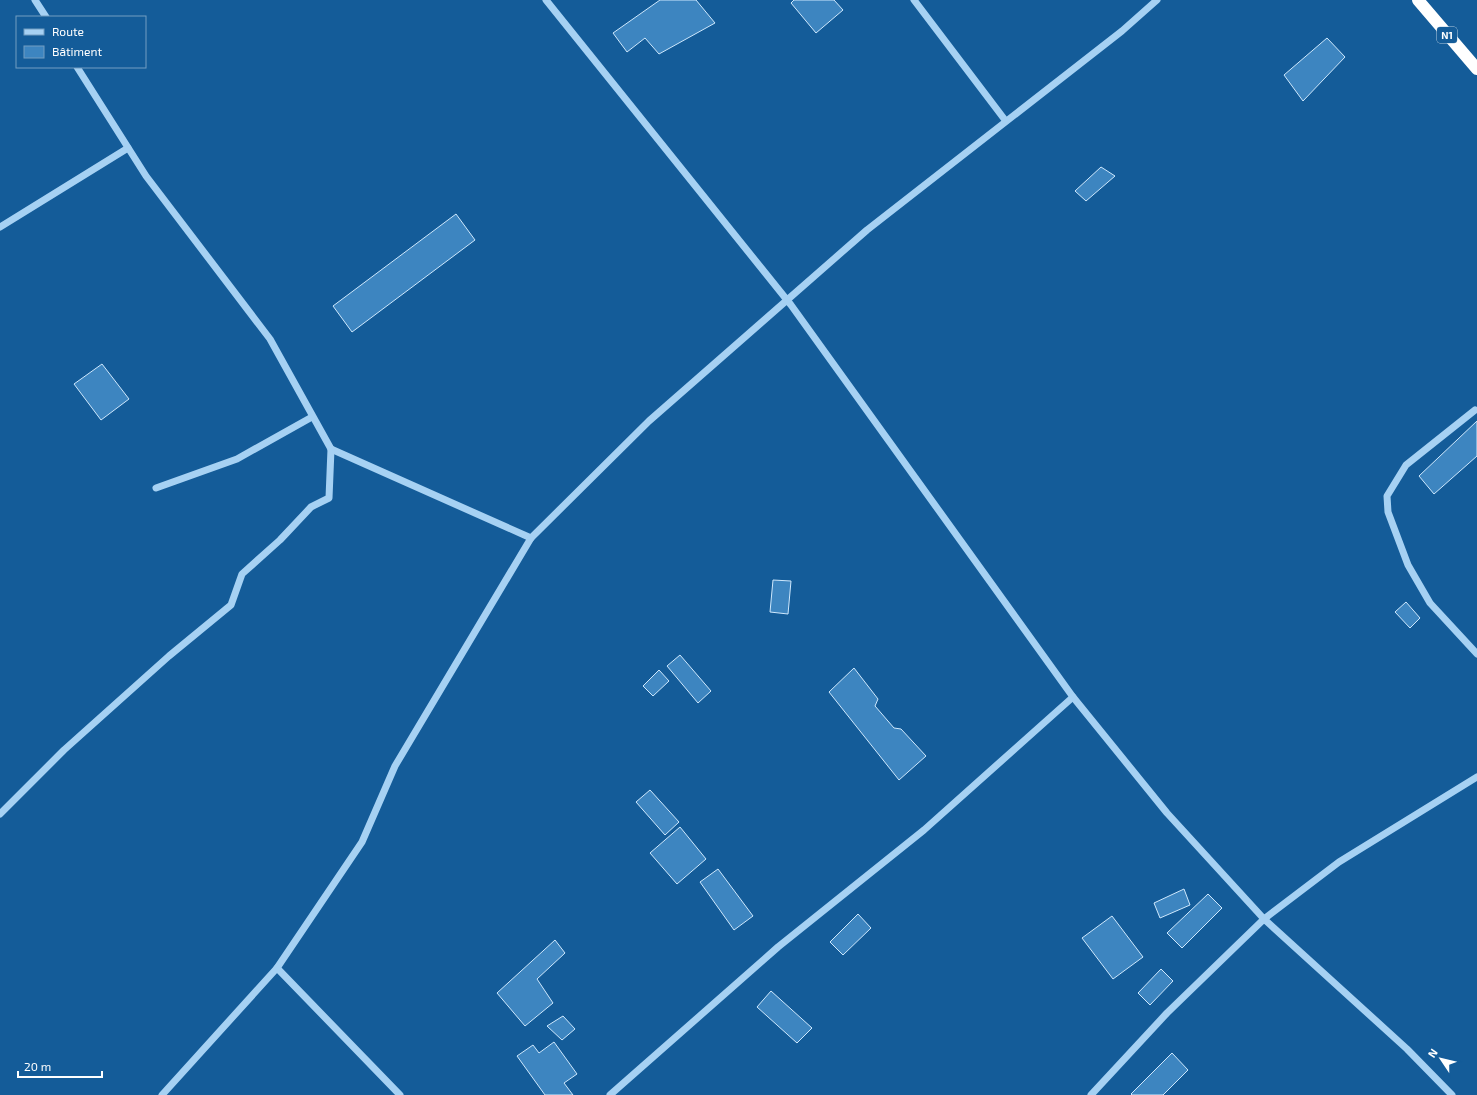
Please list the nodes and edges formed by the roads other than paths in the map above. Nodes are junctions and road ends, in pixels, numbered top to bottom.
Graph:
1 (36, 0) edge
2 (546, 0) edge
3 (914, 0) edge
4 (1157, 0) edge
5 (1418, 0) edge
6 (45, 16) edge
7 (78, 68) edge
8 (1477, 69) edge
9 (1005, 120) junction
10 (128, 148) junction
11 (0, 227) edge
12 (787, 300) junction
13 (1475, 410) dead end
14 (312, 416) junction
15 (331, 449) junction
16 (156, 488) dead end
17 (530, 538) junction
18 (1477, 654) edge
19 (1073, 697) junction
20 (1477, 777) edge
21 (0, 814) edge
22 (1264, 919) junction
23 (277, 968) junction
24 (162, 1095) edge
25 (400, 1095) edge
26 (610, 1095) edge
27 (1091, 1095) edge
28 (1452, 1095) edge

1 - 6 street
2 - 12 street
3 - 9 street
4 - 9 street
5 - 8 highway, N1
7 - 10 street
9 - 12 street
10 - 11 street
10 - 14 street
12 - 17 street
12 - 19 street
13 - 18 street
14 - 15 street
14 - 16 street
15 - 17 street
15 - 21 street
17 - 23 street
19 - 22 street
19 - 26 street
20 - 22 street
22 - 27 street
22 - 28 street
23 - 24 street
23 - 25 street

